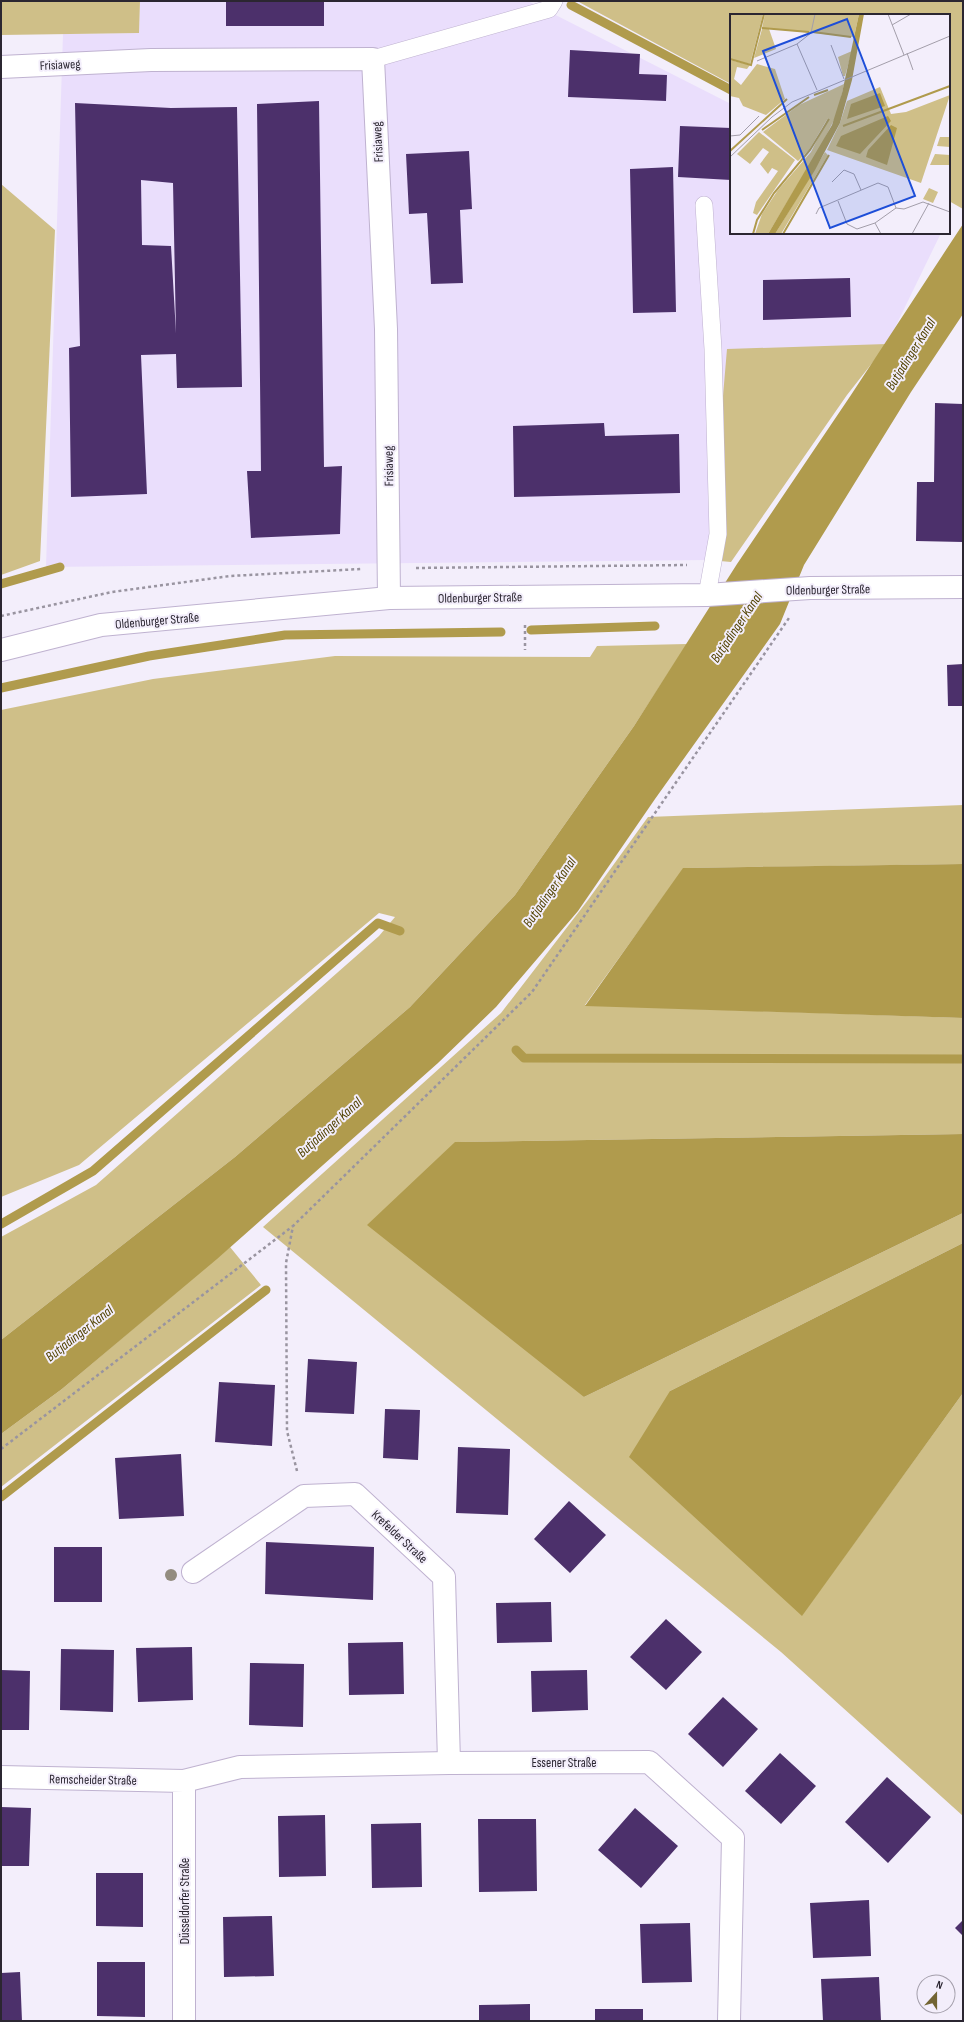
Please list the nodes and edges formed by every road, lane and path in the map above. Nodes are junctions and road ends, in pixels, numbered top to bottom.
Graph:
1 (551, 5) edge
2 (373, 59) junction
3 (1, 67) edge
4 (704, 205) dead end
5 (963, 587) edge
6 (810, 588) junction
7 (707, 595) junction
8 (389, 598) junction
9 (1, 650) edge
10 (293, 1226) junction
11 (1, 1449) edge
12 (304, 1496) junction
13 (193, 1572) dead end
14 (449, 1763) junction
15 (1, 1777) edge
16 (184, 1781) junction
17 (184, 2021) edge
18 (730, 2021) edge

1 - 2 lane
2 - 3 street, Frisiaweg
2 - 8 street, Frisiaweg
4 - 7 lane
5 - 6 street, Oldenburger Straße
6 - 7 street, Oldenburger Straße
6 - 10 path
7 - 8 street, Oldenburger Straße
8 - 9 street, Oldenburger Straße
10 - 11 path
10 - 12 path
12 - 13 street
12 - 14 street, Krefelder Straße
14 - 16 street, Essener Straße
14 - 18 street, Essener Straße
15 - 16 street, Remscheider Straße
16 - 17 street, Düsseldorfer Straße

